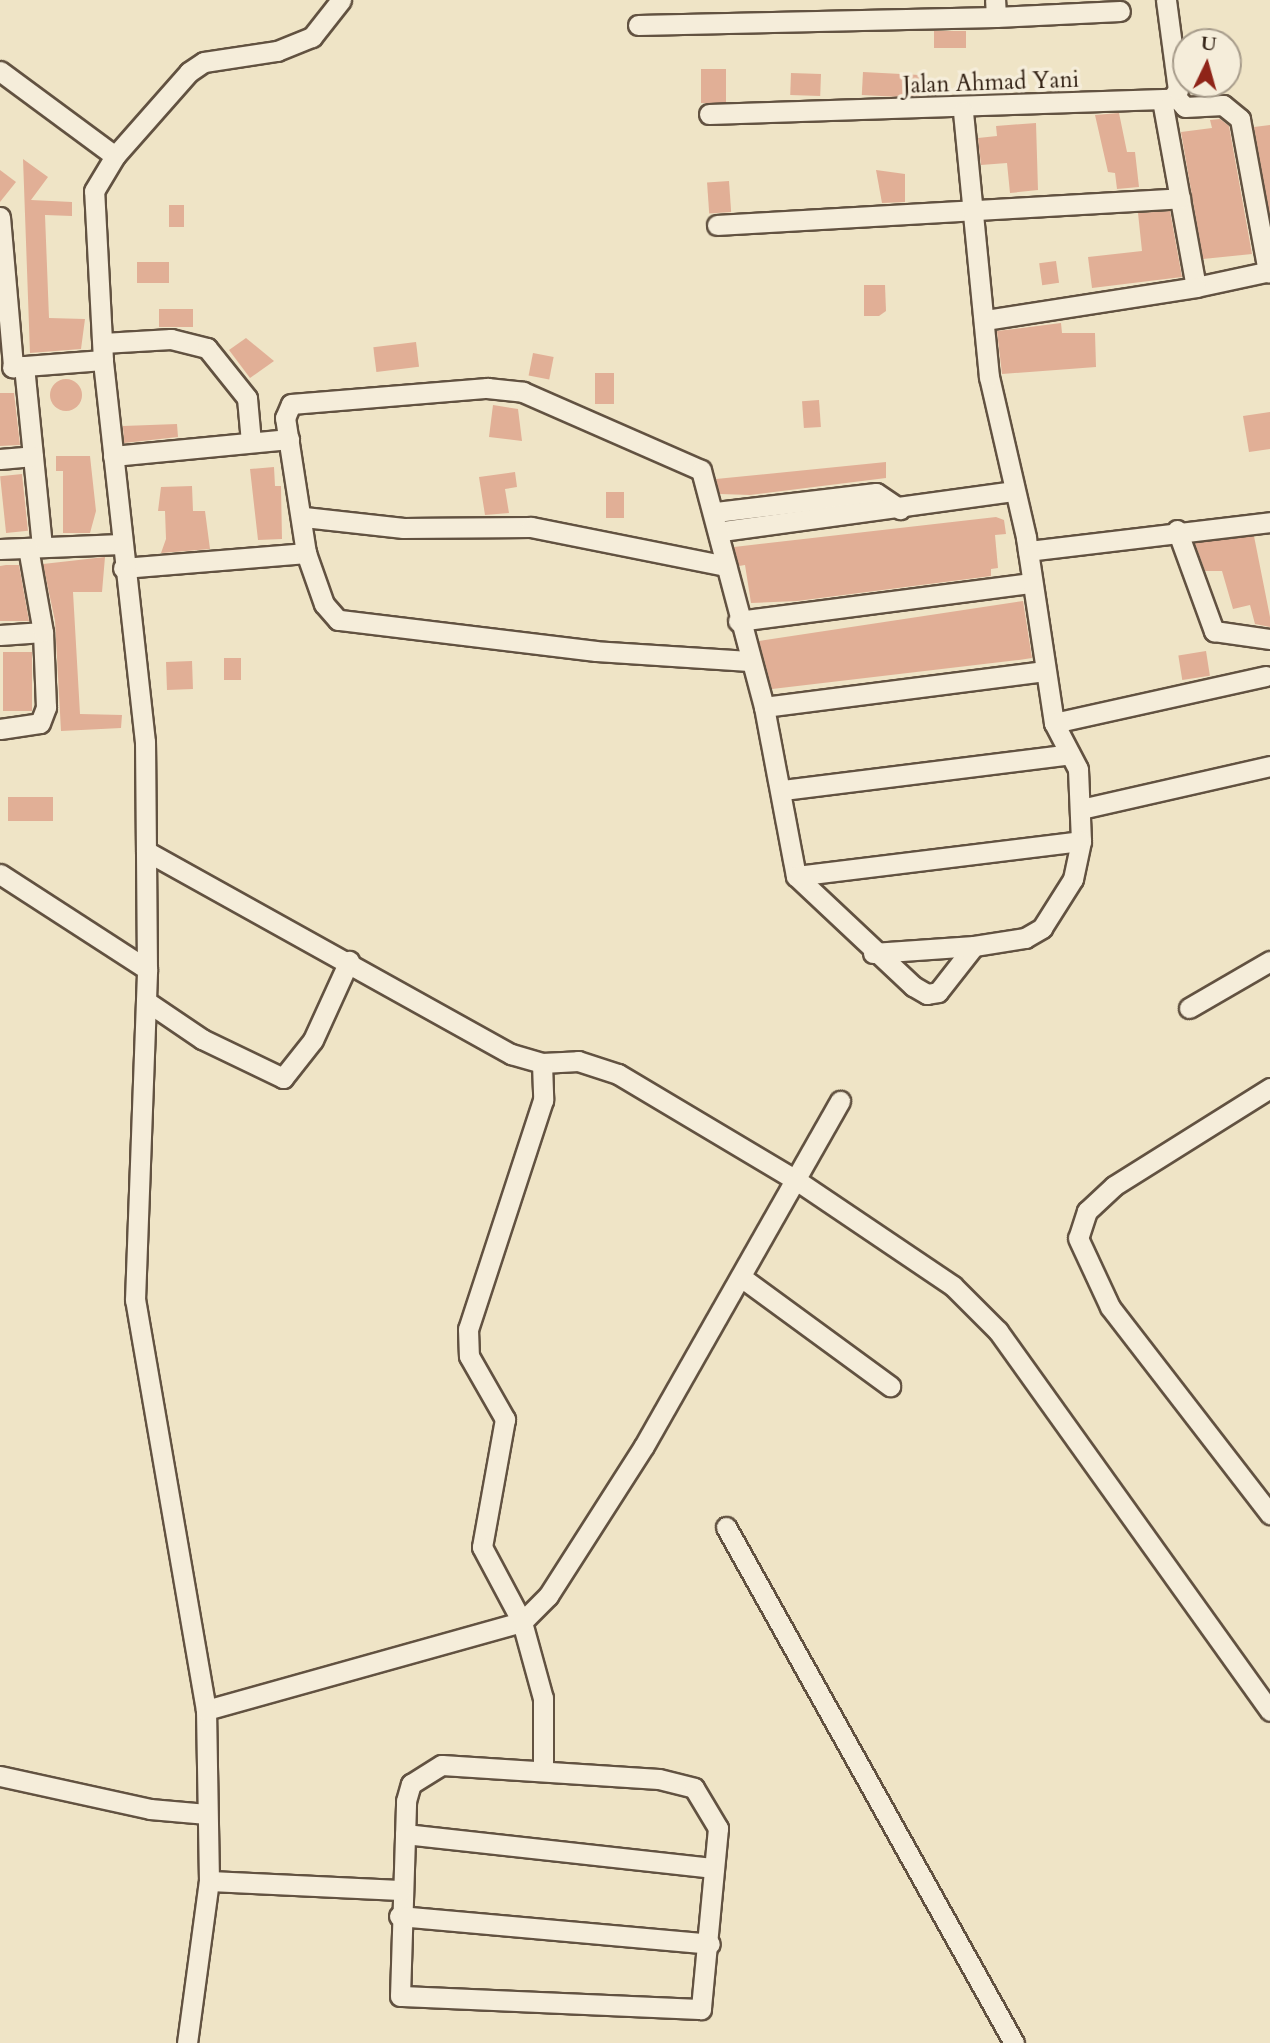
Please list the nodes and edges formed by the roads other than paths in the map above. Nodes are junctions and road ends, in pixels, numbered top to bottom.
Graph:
1 (341, 0) edge
2 (1166, 0) edge
3 (995, 8) edge
4 (1120, 11) dead end
5 (638, 25) dead end
6 (0, 71) edge
7 (1169, 98) junction
8 (963, 111) junction
9 (709, 114) dead end
10 (115, 156) junction
11 (1180, 198) junction
12 (972, 213) junction
13 (0, 217) edge
14 (717, 225) dead end
15 (1269, 272) edge
16 (1196, 287) junction
17 (986, 320) junction
18 (103, 352) junction
19 (12, 367) edge
20 (289, 439) junction
21 (251, 442) junction
22 (33, 456) junction
23 (113, 456) junction
24 (0, 459) edge
25 (1014, 491) junction
26 (304, 517) junction
27 (719, 522) junction
28 (1270, 522) edge
29 (1177, 530) junction
30 (121, 544) junction
31 (35, 548) junction
32 (0, 550) edge
33 (1028, 551) junction
34 (306, 553) junction
35 (726, 566) junction
36 (123, 568) junction
37 (1032, 583) junction
38 (738, 621) junction
39 (43, 632) junction
40 (0, 635) edge
41 (1270, 639) edge
42 (749, 661) junction
43 (1045, 671) junction
44 (1266, 676) dead end
45 (764, 707) junction
46 (1054, 723) junction
47 (0, 729) edge
48 (1070, 754) junction
49 (1270, 766) edge
50 (783, 790) junction
51 (1081, 808) junction
52 (1081, 841) junction
53 (146, 851) junction
54 (0, 874) edge
55 (796, 876) junction
56 (974, 946) junction
57 (873, 953) junction
58 (349, 961) junction
59 (1270, 961) edge
60 (147, 969) junction
61 (146, 1001) junction
62 (1189, 1008) dead end
63 (542, 1063) junction
64 (1270, 1088) edge
65 (840, 1101) dead end
66 (796, 1180) junction
67 (741, 1277) junction
68 (890, 1386) dead end
69 (1270, 1514) edge
70 (726, 1527) dead end
71 (523, 1622) junction
72 (206, 1710) junction
73 (1270, 1711) edge
74 (543, 1771) junction
75 (0, 1776) edge
76 (207, 1814) junction
77 (405, 1834) junction
78 (714, 1868) junction
79 (209, 1881) junction
80 (401, 1890) junction
81 (399, 1916) junction
82 (710, 1944) junction
83 (187, 2043) edge
84 (1014, 2043) edge

1 - 10 street
2 - 7 street
3 - 4 street
3 - 5 street
6 - 10 street
7 - 8 street, Jalan Ahmad Yani
7 - 11 street
7 - 15 street, Jalan Ahmad Yani
8 - 9 street, Jalan Ahmad Yani
8 - 12 street
10 - 18 street
11 - 12 street
11 - 16 street
12 - 14 street
12 - 17 street
13 - 19 street
15 - 16 street
16 - 17 street
17 - 25 street
18 - 19 street
18 - 21 street
18 - 23 street
19 - 22 street
20 - 21 street
20 - 26 street
20 - 27 street
21 - 23 street
22 - 24 street
22 - 31 street
23 - 30 street
25 - 27 street
25 - 33 street
26 - 34 street
26 - 35 street
27 - 35 street
28 - 29 street
29 - 33 street
29 - 41 street
30 - 31 street
30 - 36 street
31 - 32 street
31 - 39 street
33 - 37 street
34 - 36 street
34 - 42 street
35 - 38 street
36 - 53 street
37 - 38 street
37 - 43 street
38 - 42 street
39 - 40 street
39 - 47 street
42 - 45 street
43 - 45 street
43 - 46 street
44 - 46 street
45 - 50 street
46 - 48 street
48 - 50 street
48 - 51 street
49 - 51 street
50 - 55 street
51 - 52 street
52 - 55 street
52 - 56 street
53 - 58 street
53 - 60 street
54 - 60 street
55 - 57 street
56 - 57 street
56 - 57 street
58 - 61 street
58 - 63 street
59 - 62 street
60 - 61 street
61 - 72 street
63 - 66 street
63 - 71 street
64 - 69 street
65 - 66 street
66 - 67 street
66 - 73 street
67 - 68 street
67 - 71 street
70 - 84 street
71 - 72 street
71 - 74 street
72 - 76 street
74 - 77 street
74 - 78 street
75 - 76 street
76 - 79 street
77 - 78 street
77 - 80 street
78 - 82 street
79 - 80 street
79 - 83 street
80 - 81 street
81 - 82 street
81 - 82 street

